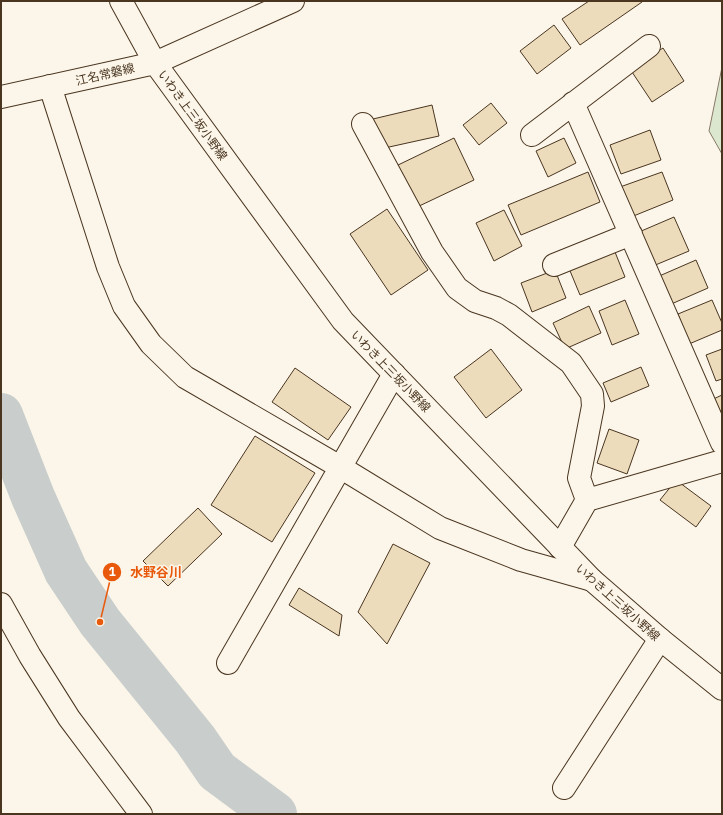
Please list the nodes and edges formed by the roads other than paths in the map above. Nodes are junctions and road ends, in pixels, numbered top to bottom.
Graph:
1 (121, 1) edge
2 (293, 1) edge
3 (649, 46) dead end
4 (155, 63) junction
5 (50, 86) junction
6 (1, 97) edge
7 (573, 103) junction
8 (363, 124) dead end
9 (532, 135) dead end
10 (631, 234) junction
11 (554, 265) dead end
12 (394, 374) junction
13 (722, 443) edge
14 (722, 462) edge
15 (340, 467) junction
16 (587, 500) junction
17 (560, 547) junction
18 (592, 580) junction
19 (1, 604) edge
20 (660, 639) junction
21 (228, 663) dead end
22 (722, 689) edge
23 (564, 788) dead end
24 (142, 814) edge

1 - 4 street, いわき上三坂小野線
2 - 4 street, 江名常磐線
3 - 7 street
4 - 5 street, 江名常磐線
4 - 12 street, いわき上三坂小野線
5 - 6 street, 江名常磐線
5 - 15 street
7 - 9 street
7 - 10 street
8 - 16 street
10 - 11 street
10 - 13 street
12 - 15 street
12 - 17 street, いわき上三坂小野線
14 - 16 street
15 - 18 street
15 - 21 street
16 - 17 street
17 - 18 street, いわき上三坂小野線
18 - 20 street, いわき上三坂小野線
19 - 24 street
20 - 22 street, いわき上三坂小野線
20 - 23 street

